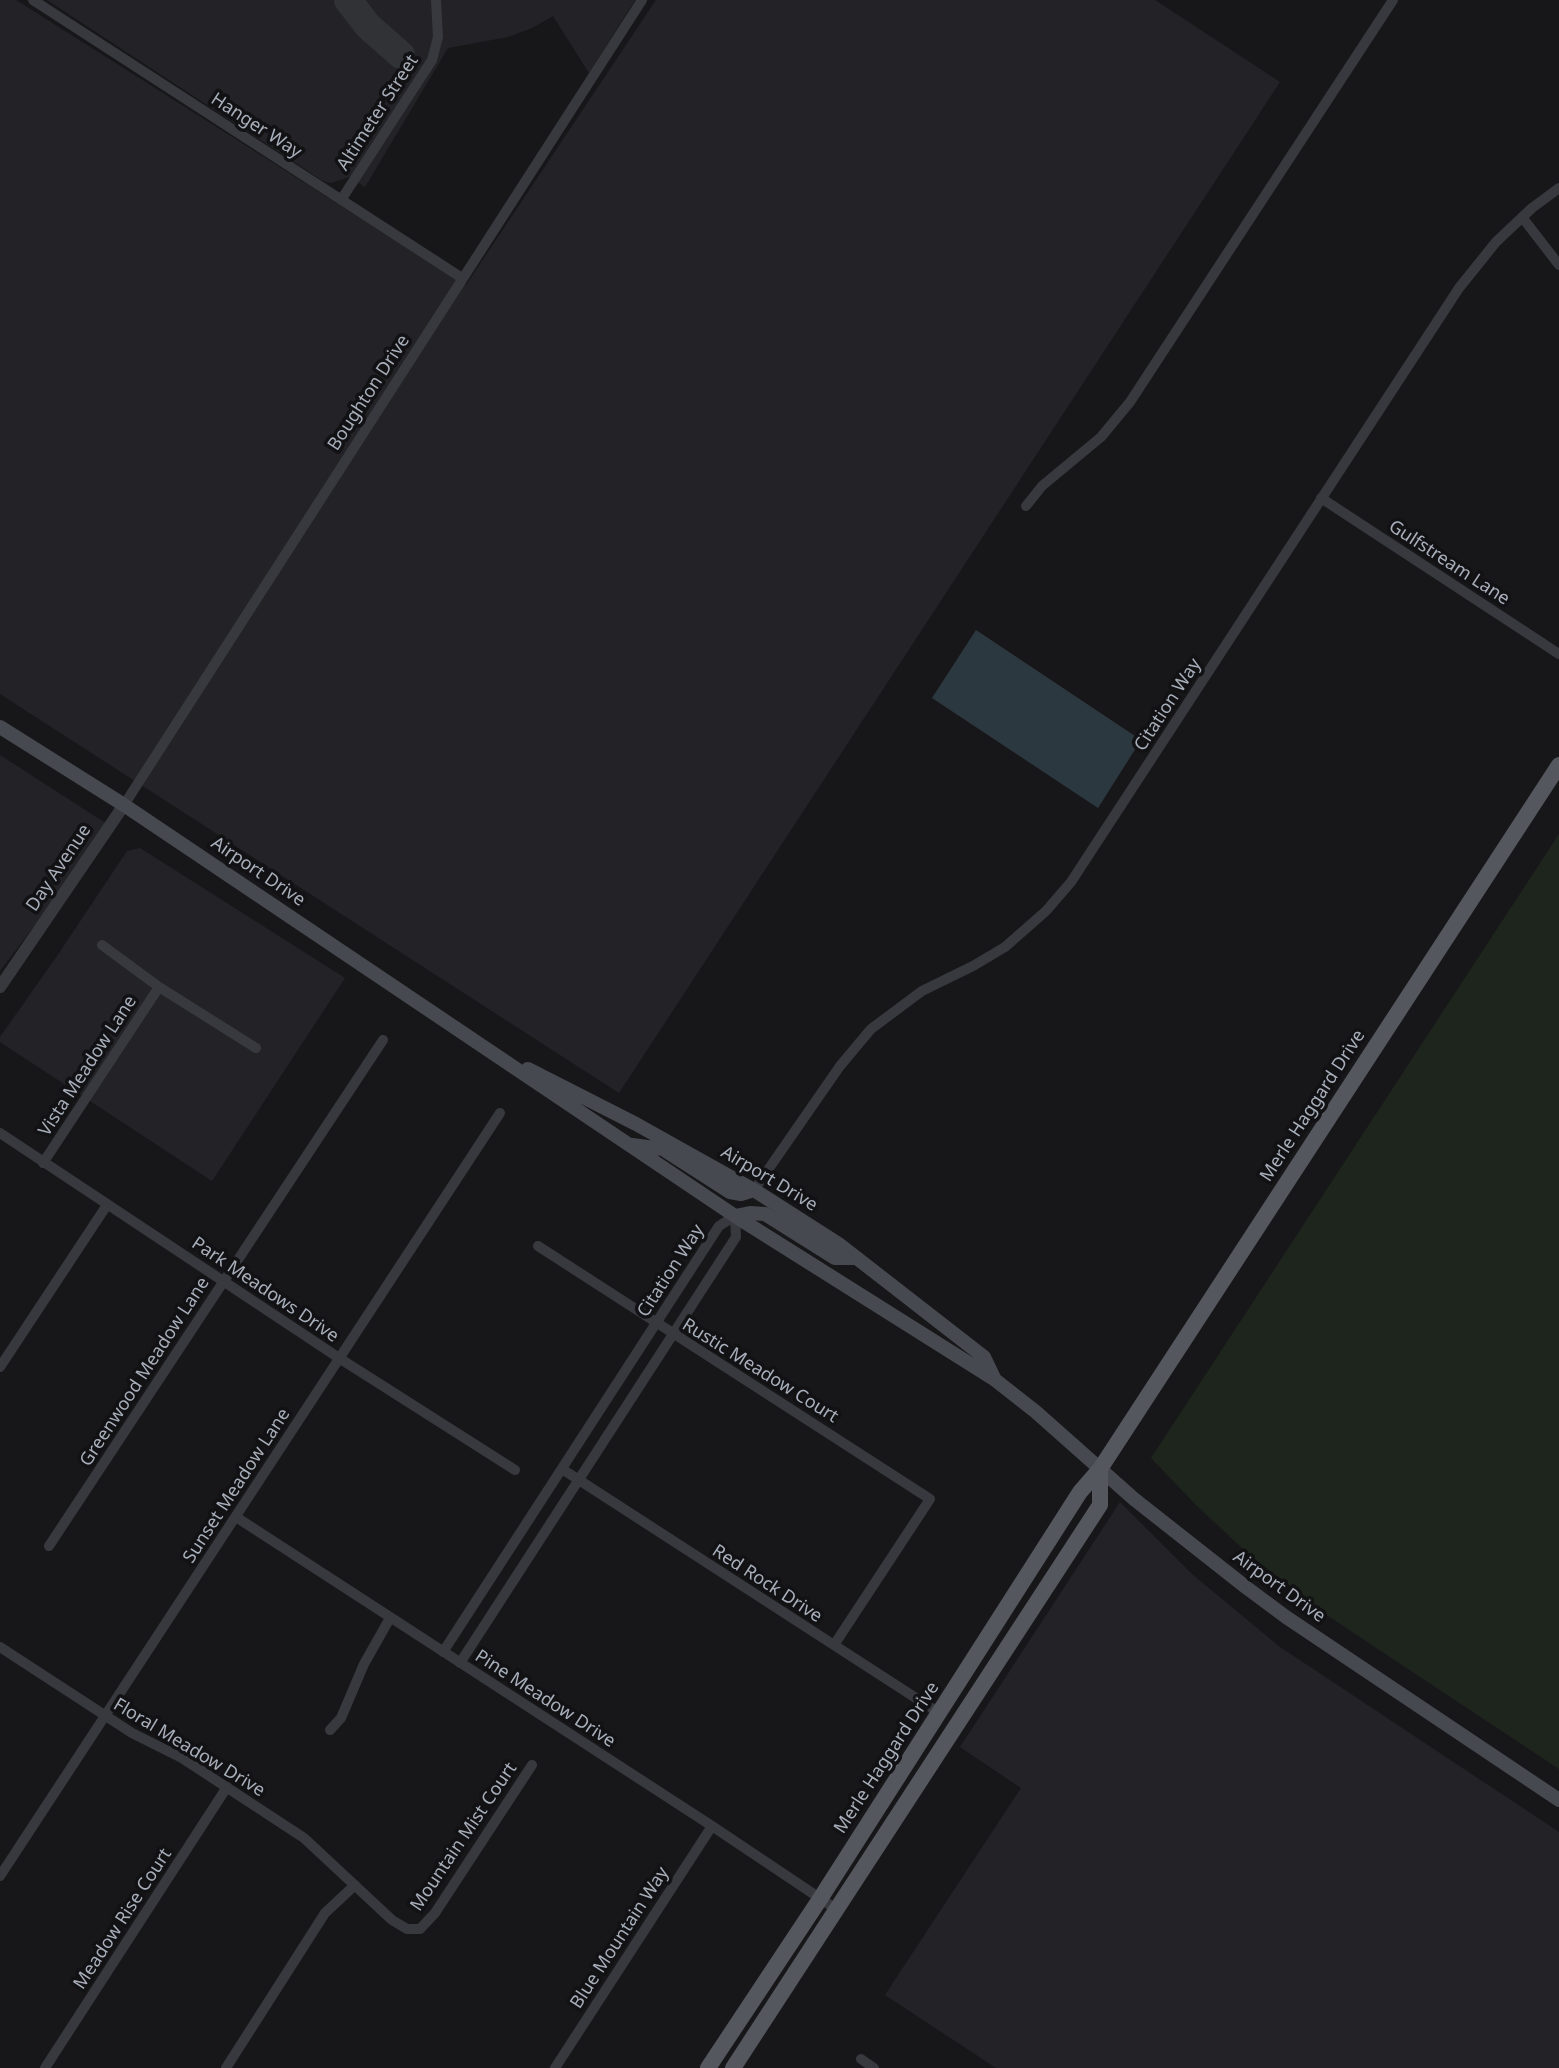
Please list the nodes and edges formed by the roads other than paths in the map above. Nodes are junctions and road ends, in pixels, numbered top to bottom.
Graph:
1 (33, 0) edge
2 (436, 0) edge
3 (642, 0) edge
4 (1393, 0) edge
5 (1559, 188) edge
6 (341, 200) junction
7 (1521, 217) junction
8 (1559, 265) edge
9 (462, 278) junction
10 (1321, 498) junction
11 (1026, 506) dead end
12 (1559, 653) edge
13 (0, 727) edge
14 (1559, 765) edge
15 (124, 805) junction
16 (102, 945) dead end
17 (0, 987) edge
18 (159, 987) junction
19 (383, 1040) dead end
20 (256, 1048) dead end
21 (493, 1053) junction
22 (500, 1113) dead end
23 (0, 1133) edge
24 (627, 1144) junction
25 (43, 1163) junction
26 (754, 1190) junction
27 (107, 1205) junction
28 (735, 1216) junction
29 (538, 1246) dead end
30 (857, 1258) junction
31 (224, 1281) junction
32 (656, 1324) junction
33 (673, 1334) junction
34 (340, 1358) junction
35 (0, 1367) edge
36 (995, 1379) junction
37 (562, 1469) junction
38 (1100, 1469) junction
39 (515, 1470) dead end
40 (578, 1480) junction
41 (236, 1517) junction
42 (49, 1546) dead end
43 (390, 1618) junction
44 (834, 1646) junction
45 (0, 1647) edge
46 (443, 1652) junction
47 (460, 1663) junction
48 (939, 1713) junction
49 (105, 1716) junction
50 (330, 1730) dead end
51 (532, 1765) dead end
52 (227, 1787) junction
53 (1559, 1800) edge
54 (712, 1826) junction
55 (0, 1876) edge
56 (355, 1885) junction
57 (820, 1899) junction
58 (836, 1909) junction
59 (861, 2059) dead end
60 (45, 2068) edge
61 (226, 2068) edge
62 (555, 2068) edge
63 (708, 2068) edge
64 (733, 2068) edge
65 (874, 2068) edge

1 - 6 street, Hanger Way
2 - 6 street, Altimeter Street
3 - 9 street, Boughton Drive
4 - 11 street
5 - 7 street, Citation Way
6 - 9 street, Hanger Way
7 - 8 street
7 - 10 street, Citation Way
9 - 15 street, Boughton Drive
10 - 12 street, Gulfstream Lane
10 - 26 street, Citation Way
13 - 15 main road, Airport Drive
14 - 38 main road, Merle Haggard Drive
15 - 17 street, Day Avenue
15 - 21 main road, Airport Drive
16 - 18 street
18 - 20 street
18 - 25 street, Vista Meadow Lane
19 - 31 street, Greenwood Meadow Lane
21 - 24 main road, Airport Drive
21 - 26 main road, Airport Drive
22 - 34 street, Sunset Meadow Lane
23 - 25 street, Park Meadows Drive
24 - 26 main road
24 - 28 main road, Airport Drive
25 - 27 street, Park Meadows Drive
26 - 30 main road, Airport Drive
27 - 31 street, Park Meadows Drive
27 - 35 street
28 - 30 main road
28 - 32 street, Citation Way
28 - 33 street, Citation Way
28 - 36 main road, Airport Drive
29 - 32 street, Rustic Meadow Court
30 - 36 main road, Airport Drive
31 - 34 street, Park Meadows Drive
31 - 42 street, Greenwood Meadow Lane
32 - 33 street, Rustic Meadow Court
32 - 37 street, Citation Way
33 - 40 street, Citation Way
33 - 44 street, Rustic Meadow Court
34 - 39 street, Park Meadows Drive
34 - 41 street, Sunset Meadow Lane
36 - 38 main road, Airport Drive
37 - 40 street, Red Rock Drive
37 - 46 street, Citation Way
38 - 48 main road, Merle Haggard Drive
38 - 53 main road, Airport Drive
38 - 58 main road
40 - 44 street, Red Rock Drive
40 - 47 street, Citation Way
41 - 43 street, Pine Meadow Drive
41 - 49 street, Sunset Meadow Lane
43 - 46 street, Pine Meadow Drive
43 - 50 street
44 - 48 street, Red Rock Drive
45 - 49 street, Floral Meadow Drive
46 - 47 street, Pine Meadow Drive
47 - 54 street, Pine Meadow Drive
48 - 57 main road, Merle Haggard Drive
49 - 52 street, Floral Meadow Drive
49 - 55 street, Sunset Meadow Lane
51 - 56 street, Mountain Mist Court
52 - 56 street, Floral Meadow Drive
52 - 60 street, Meadow Rise Court
54 - 57 street, Pine Meadow Drive
54 - 62 street, Blue Mountain Way
56 - 61 street
57 - 58 street, Pine Meadow Drive
57 - 63 main road, Merle Haggard Drive
58 - 64 main road
59 - 65 street

